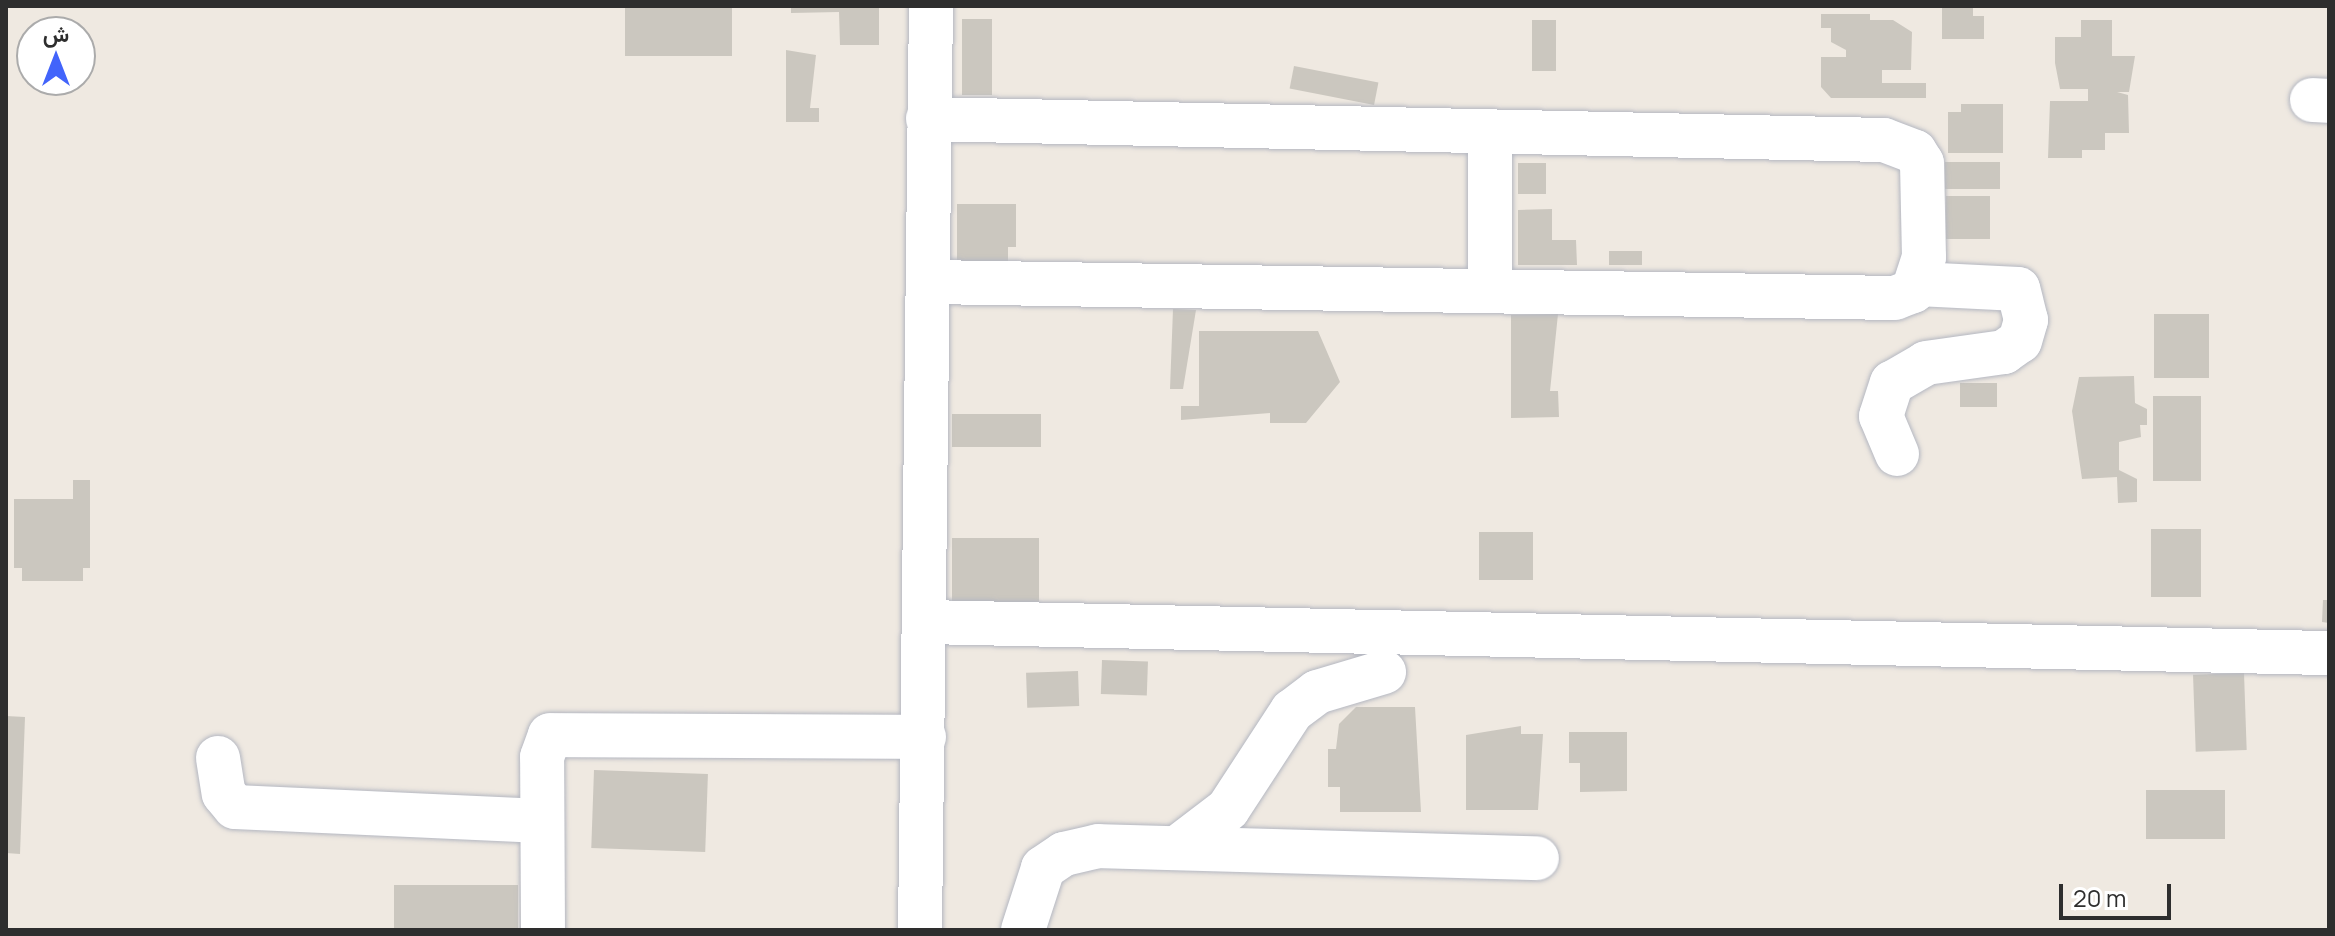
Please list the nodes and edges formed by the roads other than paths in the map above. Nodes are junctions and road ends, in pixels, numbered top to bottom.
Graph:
1 (931, 6) edge
2 (928, 119) junction
3 (1490, 131) junction
4 (930, 282) junction
5 (1918, 284) junction
6 (1490, 291) junction
7 (1897, 454) dead end
8 (926, 622) junction
9 (2329, 653) edge
10 (1384, 672) dead end
11 (924, 737) junction
12 (218, 758) dead end
13 (542, 821) junction
14 (1177, 848) junction
15 (1537, 858) dead end
16 (543, 930) edge
17 (920, 930) edge
18 (1023, 930) edge

1 - 2 street
2 - 3 street
2 - 4 street
3 - 5 street
3 - 6 street
4 - 6 street
4 - 8 street
5 - 6 street
5 - 7 street
8 - 9 street
8 - 11 street
10 - 14 street
11 - 13 street
11 - 17 street
12 - 13 street
13 - 16 street
14 - 15 street
14 - 18 street

